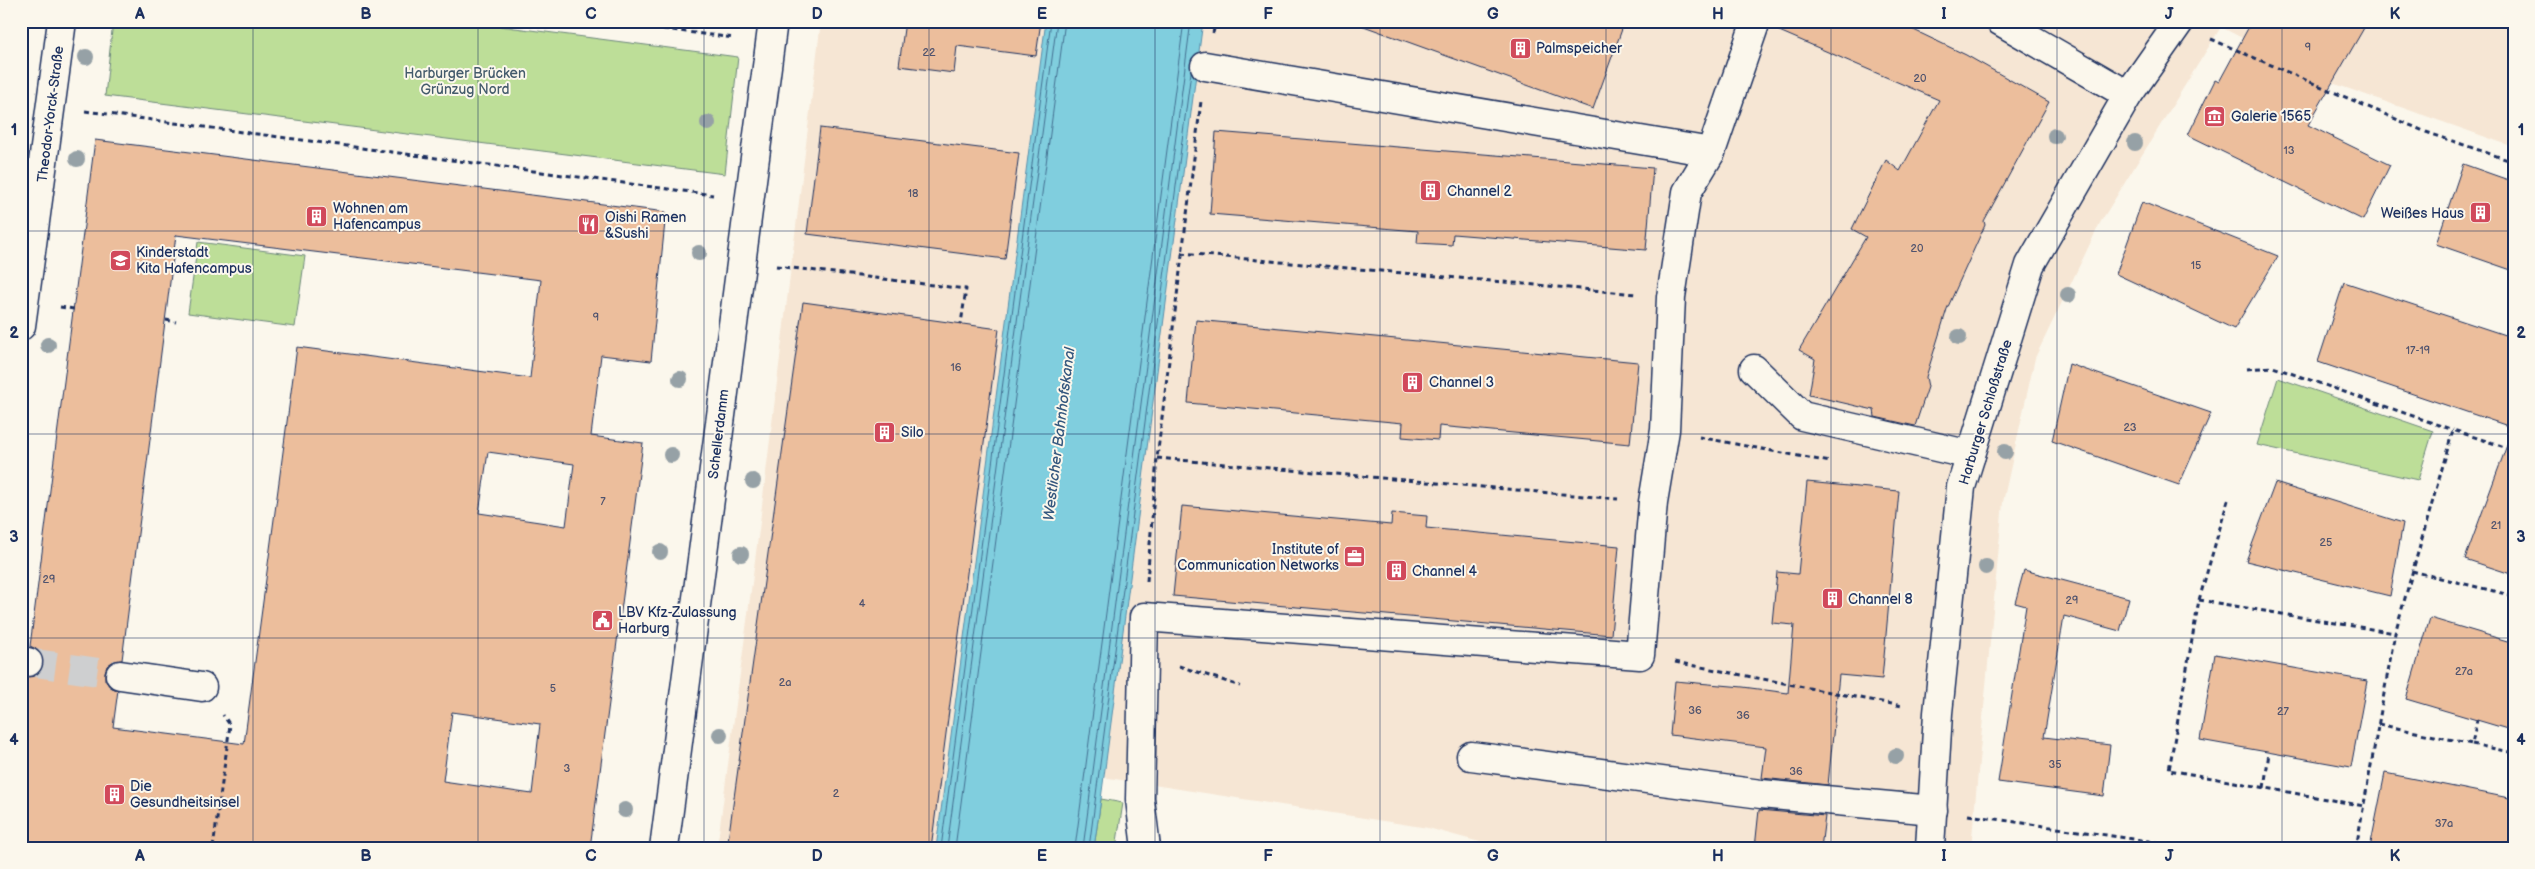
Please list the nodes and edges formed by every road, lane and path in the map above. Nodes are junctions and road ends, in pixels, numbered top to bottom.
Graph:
1 (62, 21) edge
2 (601, 21) edge
3 (1216, 21) edge
4 (1756, 21) edge
5 (2000, 21) edge
6 (624, 23) edge
7 (2179, 23) edge
8 (772, 32) edge
9 (1205, 66) junction
10 (2128, 95) junction
11 (51, 106) junction
12 (1711, 152) junction
13 (2514, 162) edge
14 (749, 200) junction
15 (1181, 253) junction
16 (740, 261) junction
17 (1640, 294) dead end
18 (166, 320) dead end
19 (176, 322) dead end
20 (961, 324) dead end
21 (21, 326) edge
22 (1754, 369) dead end
23 (2247, 369) dead end
24 (1665, 430) junction
25 (2453, 430) junction
26 (2514, 450) edge
27 (1971, 455) junction
28 (1157, 458) junction
29 (1839, 463) dead end
30 (2228, 500) dead end
31 (1653, 502) junction
32 (2412, 571) junction
33 (2514, 596) edge
34 (2199, 600) junction
35 (1144, 617) junction
36 (2395, 633) junction
37 (1144, 654) junction
38 (1640, 655) junction
39 (120, 675) tunnel mouth
40 (1240, 686) dead end
41 (202, 687) joint
42 (1938, 713) junction
43 (2477, 720) dead end
44 (2378, 724) junction
45 (2472, 744) junction
46 (2269, 753) dead end
47 (2514, 753) edge
48 (1471, 756) dead end
49 (2264, 788) junction
50 (2364, 806) junction
51 (1933, 810) junction
52 (213, 848) edge
53 (664, 848) edge
54 (1146, 848) edge
55 (1930, 848) edge
56 (2160, 848) edge
57 (2356, 848) edge

1 - 11 street, Theodor-Yorck-Straße
2 - 6 path
3 - 9 path
4 - 12 street
5 - 10 street
6 - 8 path
7 - 10 street, Harburger Schloßstraße
7 - 13 path
8 - 14 street, Schellerdamm
9 - 12 street
9 - 15 path
10 - 27 street, Harburger Schloßstraße
11 - 14 path
11 - 21 street, Theodor-Yorck-Straße
12 - 24 street
14 - 16 street, Schellerdamm
15 - 17 path
15 - 28 path
16 - 20 path
16 - 53 street, Schellerdamm
18 - 19 path
22 - 27 street
23 - 25 path
24 - 29 path
24 - 31 street
25 - 26 path
25 - 32 path
27 - 42 street, Harburger Schloßstraße
28 - 31 path
28 - 35 path
30 - 34 path
31 - 38 street
32 - 33 path
32 - 36 path
34 - 36 path
34 - 49 path
35 - 37 street
35 - 38 street
36 - 44 path
37 - 40 path
37 - 54 street
38 - 42 path
39 - 41 street
41 - 52 path
42 - 51 street, Harburger Schloßstraße
43 - 45 path
44 - 45 path
44 - 50 path
45 - 47 path
46 - 49 path
48 - 51 street
49 - 50 path
50 - 57 path
51 - 55 street, Harburger Schloßstraße
51 - 56 path

